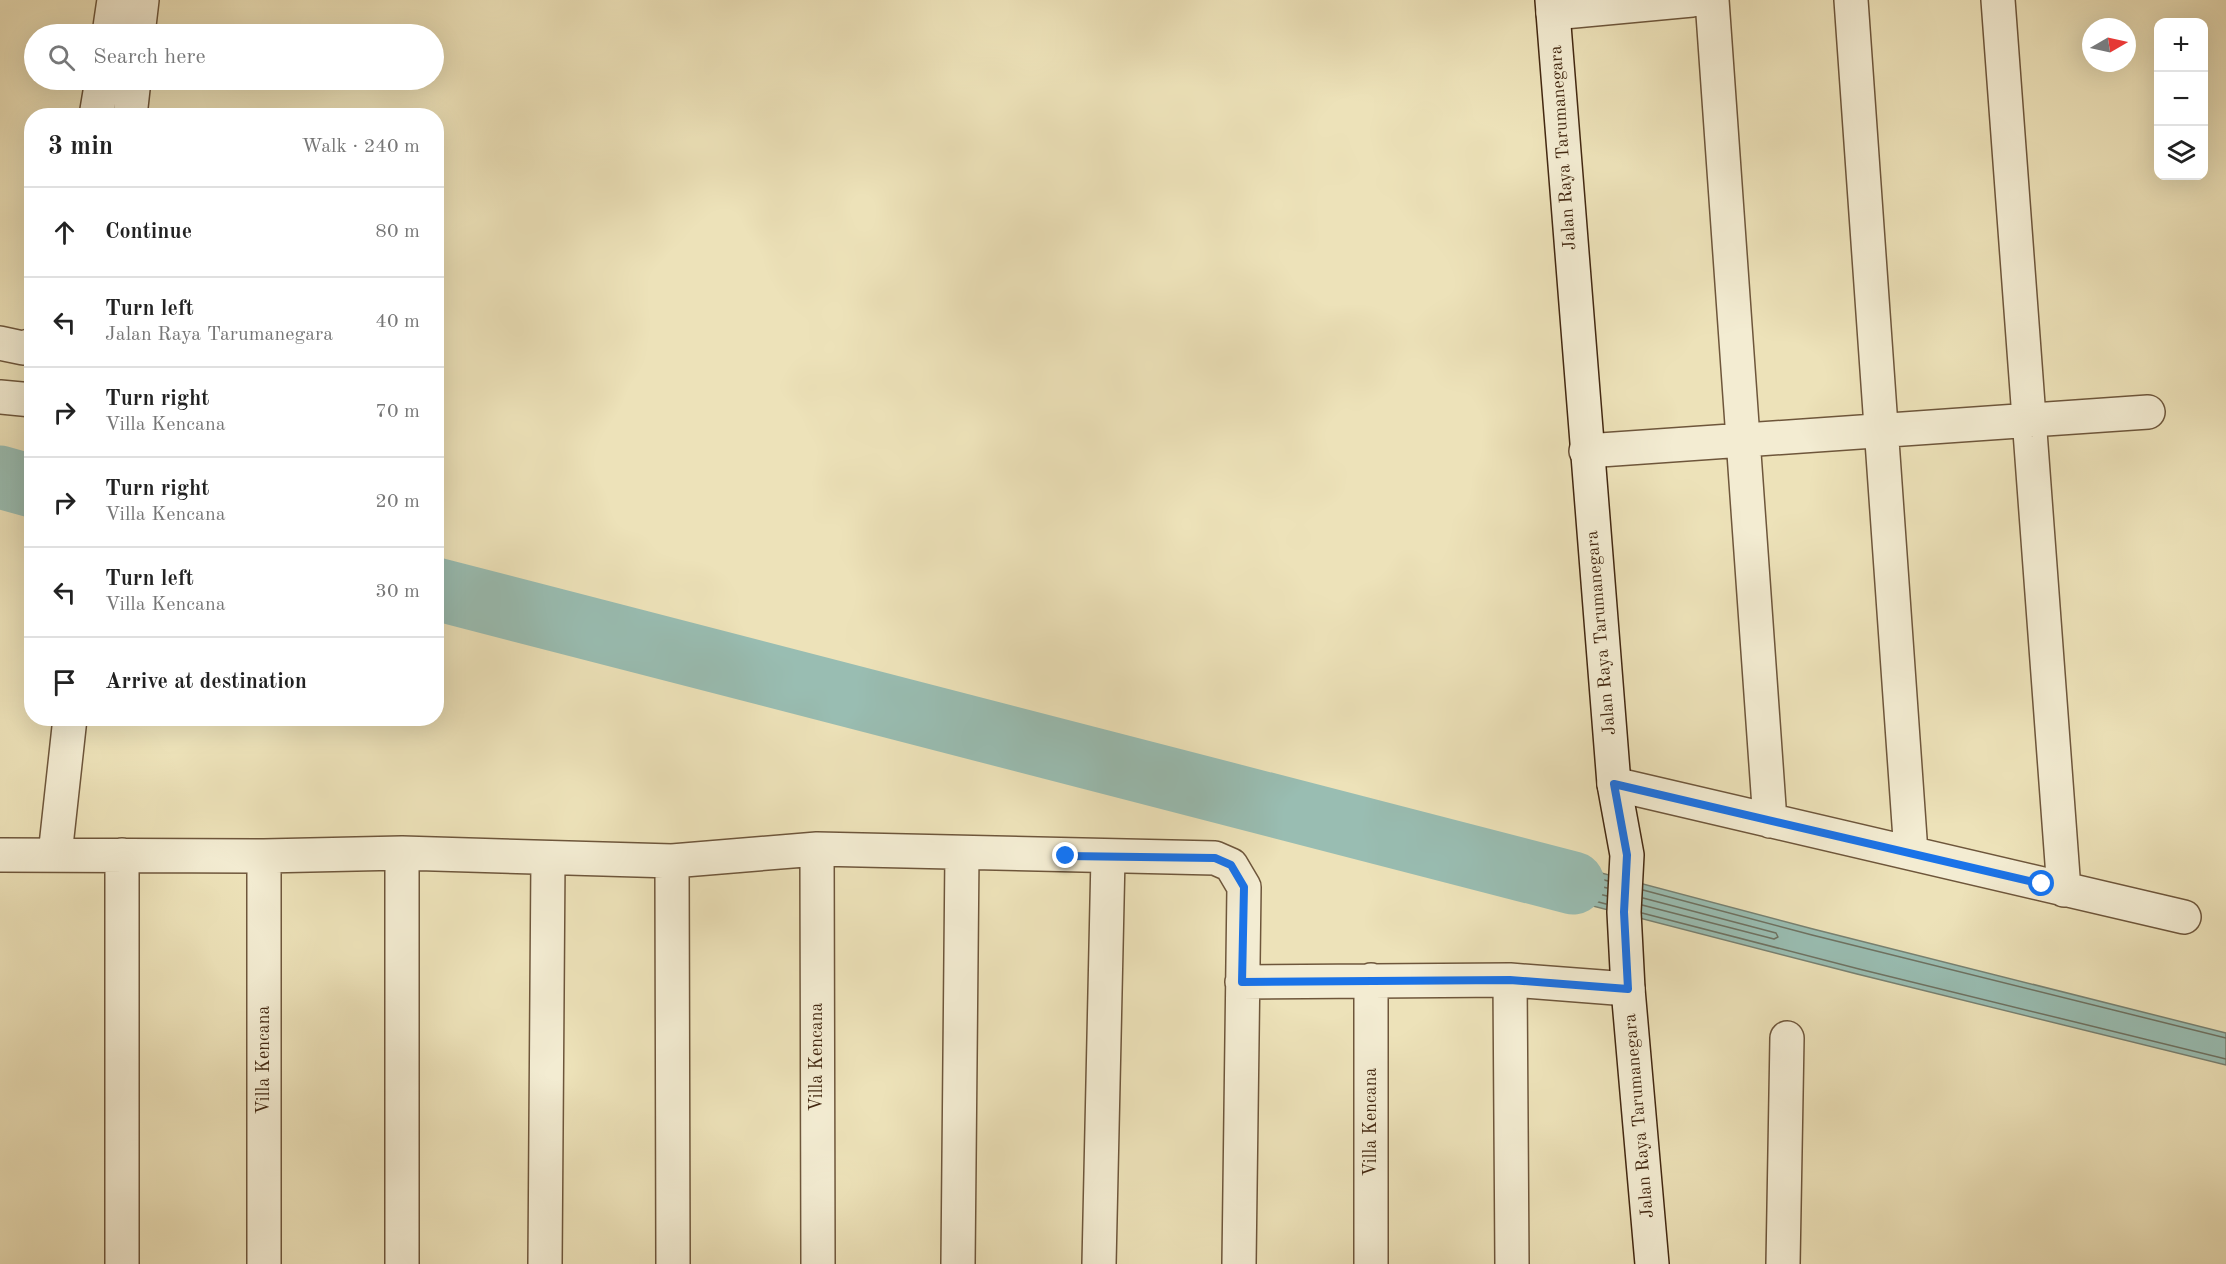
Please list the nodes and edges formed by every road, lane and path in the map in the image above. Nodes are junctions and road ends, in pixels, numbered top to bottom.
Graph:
1 (114, 0) edge
2 (142, 0) edge
3 (1692, 0) edge
4 (1712, 0) edge
5 (1851, 0) edge
6 (1998, 0) edge
7 (1552, 6) edge
8 (110, 24) edge
9 (139, 24) edge
10 (100, 90) edge
11 (133, 90) edge
12 (97, 108) edge
13 (131, 108) edge
14 (0, 343) edge
15 (24, 348) edge
16 (0, 396) edge
17 (24, 399) edge
18 (2148, 412) dead end
19 (2029, 420) junction
20 (1882, 431) junction
21 (1743, 441) junction
22 (1586, 451) junction
23 (69, 726) edge
24 (1614, 784) junction
25 (1770, 821) junction
26 (817, 849) junction
27 (402, 853) junction
28 (962, 853) junction
29 (1911, 854) junction
30 (0, 855) edge
31 (55, 855) junction
32 (122, 855) junction
33 (264, 856) junction
34 (1108, 857) junction
35 (548, 858) junction
36 (672, 861) junction
37 (2064, 890) junction
38 (2184, 917) dead end
39 (1371, 980) junction
40 (1510, 980) junction
41 (1242, 982) junction
42 (1628, 989) junction
43 (1786, 1038) dead end
44 (122, 1264) edge
45 (264, 1264) edge
46 (402, 1264) edge
47 (545, 1264) edge
48 (673, 1264) edge
49 (818, 1264) edge
50 (958, 1264) edge
51 (1099, 1264) edge
52 (1239, 1264) edge
53 (1371, 1264) edge
54 (1512, 1264) edge
55 (1652, 1264) edge
56 (1784, 1264) edge

1 - 8 street
2 - 9 street
3 - 7 street
4 - 21 street
5 - 20 street
6 - 19 street
7 - 22 street, Jalan Raya Tarumanegara
10 - 12 street
11 - 13 street
14 - 15 street
16 - 17 street
18 - 19 street
19 - 20 street
19 - 37 street
20 - 21 street
20 - 29 street
21 - 22 street
21 - 25 street
22 - 24 street, Jalan Raya Tarumanegara
23 - 31 street
24 - 25 street
24 - 42 street, Jalan Raya Tarumanegara
25 - 29 street
26 - 28 street
26 - 36 street
26 - 49 street, Villa Kencana
27 - 33 street
27 - 35 street
27 - 46 street
28 - 34 street
28 - 50 street
29 - 37 street
30 - 31 street
31 - 32 street
32 - 33 street
32 - 44 street
33 - 45 street, Villa Kencana
34 - 41 street
34 - 51 street
35 - 36 street
35 - 47 street
36 - 48 street
37 - 38 street
39 - 40 street
39 - 41 street
39 - 53 street, Villa Kencana
40 - 42 street
40 - 54 street
41 - 52 street
42 - 55 street, Jalan Raya Tarumanegara
43 - 56 street

